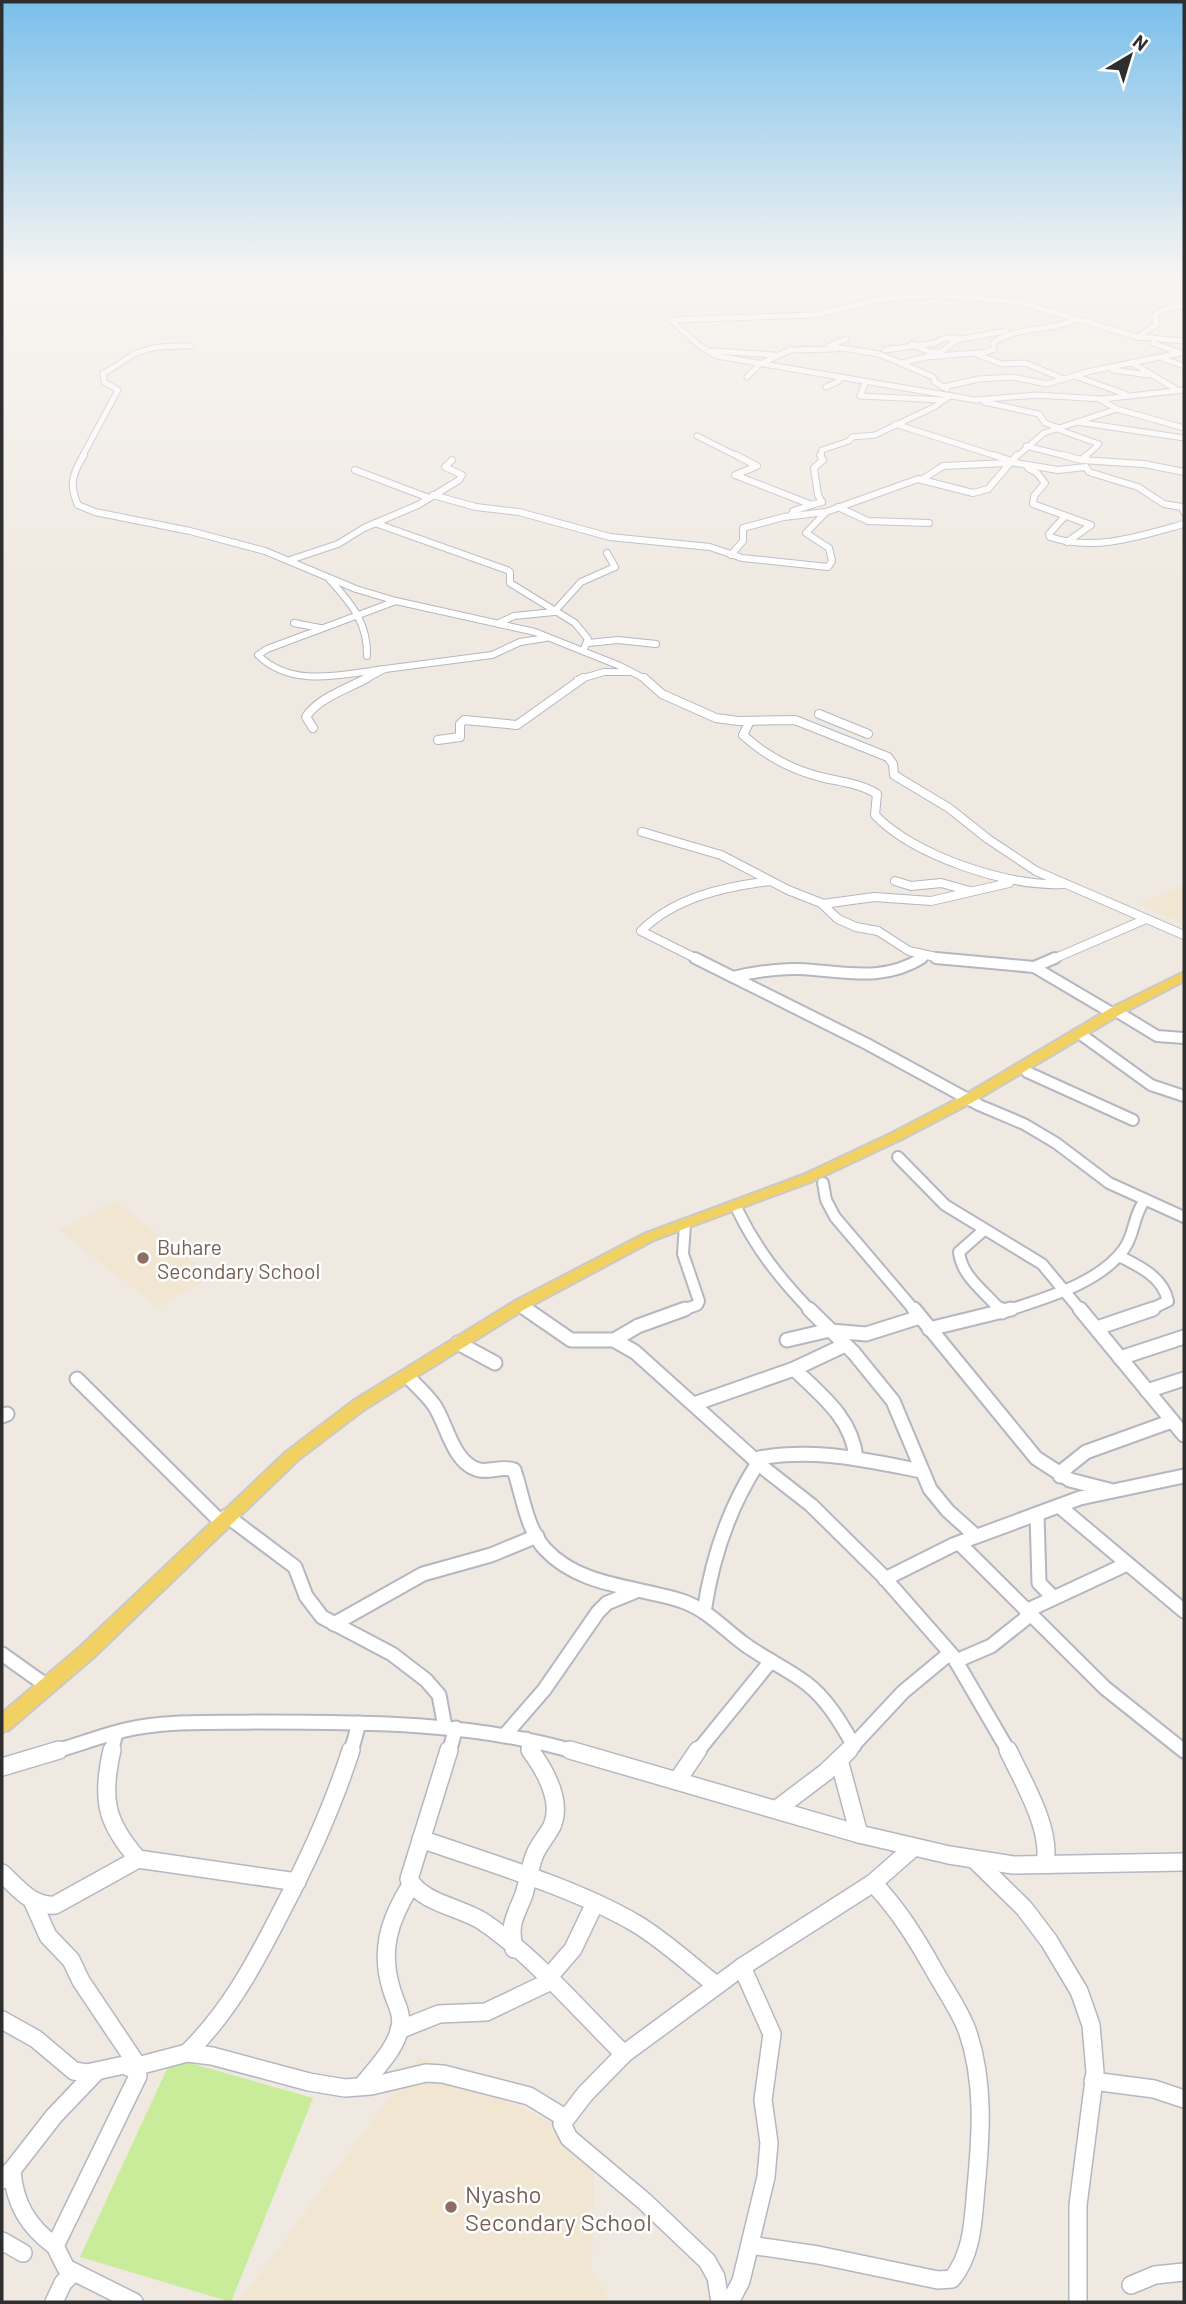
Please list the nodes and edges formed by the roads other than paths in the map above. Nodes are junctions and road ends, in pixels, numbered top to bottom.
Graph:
1 (112, 387) edge
2 (863, 387) edge
3 (888, 387) edge
4 (943, 387) edge
5 (1040, 387) edge
6 (1105, 387) edge
7 (1182, 392) edge
8 (1130, 395) junction
9 (950, 396) junction
10 (1009, 397) junction
11 (1099, 399) junction
12 (943, 400) junction
13 (970, 400) junction
14 (978, 400) junction
15 (1117, 409) junction
16 (1074, 422) junction
17 (895, 424) junction
18 (1184, 428) edge
19 (1058, 429) junction
20 (697, 436) dead end
21 (1184, 438) edge
22 (1026, 446) junction
23 (452, 460) dead end
24 (1081, 460) junction
25 (1010, 462) junction
26 (355, 470) dead end
27 (1184, 472) edge
28 (923, 479) junction
29 (431, 497) junction
30 (811, 505) junction
31 (838, 507) junction
32 (826, 512) junction
33 (1184, 512) edge
34 (791, 516) junction
35 (1065, 516) junction
36 (376, 523) junction
37 (929, 523) dead end
38 (1184, 524) edge
39 (1067, 542) junction
40 (607, 553) dead end
41 (731, 555) junction
42 (288, 561) junction
43 (327, 577) junction
44 (396, 601) junction
45 (554, 612) junction
46 (358, 615) junction
47 (294, 623) dead end
48 (499, 623) junction
49 (326, 628) junction
50 (552, 638) junction
51 (572, 639) dead end
52 (588, 643) junction
53 (656, 644) dead end
54 (583, 651) junction
55 (367, 656) dead end
56 (386, 668) junction
57 (631, 672) junction
58 (820, 713) dead end
59 (730, 721) junction
60 (750, 721) junction
61 (313, 728) dead end
62 (744, 730) junction
63 (868, 734) dead end
64 (438, 740) dead end
65 (642, 832) dead end
66 (770, 881) junction
67 (895, 881) dead end
68 (1013, 882) junction
69 (1065, 884) junction
70 (975, 892) junction
71 (823, 904) junction
72 (1146, 919) junction
73 (1138, 928) dead end
74 (1184, 936) edge
75 (925, 956) junction
76 (1034, 967) junction
77 (1184, 976) edge
78 (733, 977) junction
79 (1114, 1012) junction
80 (1079, 1033) junction
81 (1184, 1038) edge
82 (1027, 1072) dead end
83 (1184, 1096) edge
84 (968, 1099) junction
85 (1133, 1120) dead end
86 (898, 1157) dead end
87 (824, 1183) dead end
88 (1145, 1200) junction
89 (738, 1211) dead end
90 (1184, 1217) edge
91 (685, 1224) junction
92 (984, 1230) junction
93 (1119, 1256) junction
94 (1064, 1288) junction
95 (520, 1305) junction
96 (1002, 1312) junction
97 (920, 1317) junction
98 (1097, 1328) junction
99 (929, 1329) junction
100 (831, 1331) junction
101 (866, 1334) junction
102 (1184, 1337) edge
103 (614, 1340) junction
104 (788, 1340) dead end
105 (458, 1343) junction
106 (846, 1346) junction
107 (1120, 1358) junction
108 (495, 1363) dead end
109 (794, 1369) junction
110 (407, 1376) junction
111 (1184, 1379) edge
112 (77, 1380) dead end
113 (1147, 1391) junction
114 (694, 1404) junction
115 (1172, 1421) junction
116 (1184, 1434) edge
117 (856, 1458) junction
118 (756, 1461) junction
119 (922, 1471) junction
120 (1060, 1476) junction
121 (1184, 1476) edge
122 (1108, 1490) junction
123 (1059, 1506) junction
124 (1037, 1514) junction
125 (224, 1519) junction
126 (537, 1536) junction
127 (976, 1536) junction
128 (959, 1543) junction
129 (1127, 1564) junction
130 (886, 1579) junction
131 (635, 1592) junction
132 (1053, 1597) junction
133 (1184, 1611) edge
134 (704, 1612) junction
135 (1028, 1613) junction
136 (334, 1624) junction
137 (2, 1654) edge
138 (953, 1657) junction
139 (771, 1661) junction
140 (47, 1686) junction
141 (359, 1723) junction
142 (2, 1724) edge
143 (450, 1727) junction
144 (116, 1733) junction
145 (505, 1735) junction
146 (526, 1739) junction
147 (854, 1746) junction
148 (1184, 1751) edge
149 (839, 1760) junction
150 (2, 1767) edge
151 (677, 1781) junction
152 (777, 1809) junction
153 (859, 1834) junction
154 (421, 1839) junction
155 (914, 1847) junction
156 (138, 1859) junction
157 (975, 1860) junction
158 (1184, 1862) edge
159 (1045, 1863) junction
160 (2, 1873) edge
161 (528, 1876) junction
162 (297, 1882) junction
163 (873, 1883) junction
164 (411, 1885) junction
165 (32, 1900) junction
166 (595, 1903) junction
167 (514, 1949) junction
168 (742, 1967) junction
169 (549, 1979) junction
170 (716, 1985) junction
171 (2, 2020) edge
172 (399, 2030) junction
173 (187, 2053) junction
174 (624, 2054) junction
175 (136, 2066) junction
176 (97, 2071) junction
177 (1093, 2081) junction
178 (362, 2086) junction
179 (1184, 2099) edge
180 (565, 2118) junction
181 (7, 2175) edge
182 (2, 2241) edge
183 (750, 2245) junction
184 (55, 2246) junction
185 (23, 2253) dead end
186 (1184, 2272) edge
187 (73, 2273) junction
188 (1131, 2285) dead end
189 (54, 2302) edge
190 (134, 2302) edge
191 (720, 2302) edge
192 (730, 2302) edge
193 (1078, 2302) edge

1 - 42 street
2 - 12 street
3 - 9 street
4 - 13 street
5 - 10 street
6 - 8 street
7 - 8 street
8 - 11 street
9 - 12 street
9 - 13 street
10 - 11 street
10 - 14 street
11 - 15 street
12 - 17 street
13 - 14 street
14 - 19 street
15 - 16 street
15 - 18 street
16 - 19 street
16 - 21 street
17 - 25 street
17 - 30 street
19 - 22 street
19 - 24 street
20 - 30 street
22 - 24 street
22 - 25 street
23 - 29 street
24 - 27 street
25 - 28 street
25 - 28 street
25 - 33 street
25 - 35 street
26 - 29 street
28 - 31 street
29 - 36 street
29 - 41 street
30 - 34 street
31 - 32 street
31 - 37 street
32 - 34 street
32 - 41 street
34 - 41 street
35 - 39 street
35 - 39 street
36 - 42 street
36 - 45 street
38 - 39 street
40 - 45 street
42 - 43 street
43 - 44 street
43 - 46 street
44 - 46 street
44 - 48 street
45 - 48 street
45 - 52 street
46 - 49 street
46 - 55 street
47 - 49 street
48 - 50 street
49 - 56 street
50 - 51 street
50 - 54 street
50 - 56 street
52 - 53 street
52 - 54 street
54 - 57 street
56 - 61 street
57 - 59 street
57 - 64 street
58 - 63 street
59 - 60 street
59 - 62 street
60 - 62 street
60 - 69 street
62 - 68 street
65 - 66 street
66 - 71 street
66 - 78 street
67 - 70 street
68 - 69 street
68 - 70 street
69 - 72 street
70 - 71 street
71 - 75 street
72 - 74 street
72 - 76 street
73 - 74 street
75 - 76 street
75 - 78 street
76 - 79 street
77 - 79 main road
78 - 84 street
79 - 80 main road
79 - 81 street
80 - 83 street
80 - 84 main road
82 - 85 street
84 - 88 street
84 - 91 main road
86 - 92 street
87 - 97 street
88 - 90 street
88 - 93 street
89 - 100 street
91 - 95 main road
91 - 103 street
92 - 94 street
92 - 96 street
93 - 94 street
93 - 98 street
94 - 96 street
94 - 98 street
95 - 103 street
95 - 105 main road
96 - 99 street
97 - 99 street
97 - 101 street
98 - 107 street
99 - 120 street
100 - 101 street
100 - 104 street
100 - 106 street
101 - 106 street
102 - 107 street
103 - 114 street
105 - 108 street
105 - 110 main road
106 - 109 street
106 - 119 street
107 - 113 street
109 - 114 street
109 - 117 street
110 - 125 main road
110 - 126 street
111 - 113 street
112 - 125 street
113 - 115 street
114 - 118 street
115 - 116 street
115 - 120 street
117 - 118 street
117 - 119 street
118 - 130 street
118 - 134 street
119 - 127 street
120 - 122 street
121 - 122 street
122 - 123 street
123 - 124 street
123 - 129 street
124 - 127 street
124 - 132 street
125 - 136 street
125 - 140 main road
126 - 131 street
126 - 136 street
127 - 128 street
128 - 130 street
128 - 135 street
129 - 132 street
129 - 133 street
130 - 138 street
131 - 134 street
131 - 145 street
132 - 135 street
134 - 139 street
135 - 138 street
135 - 148 street
136 - 143 street
137 - 140 street
138 - 147 street
138 - 159 street
139 - 147 street
139 - 151 street
140 - 142 main road
141 - 143 street
141 - 144 street
141 - 162 street
143 - 145 street
143 - 154 street
144 - 150 street
144 - 156 street
145 - 146 street
146 - 151 street
146 - 161 street
147 - 149 street
149 - 152 street
149 - 153 street
151 - 152 street
152 - 153 street
153 - 155 street
154 - 161 street
154 - 164 street
155 - 157 street
155 - 163 street
156 - 162 street
156 - 165 street
157 - 159 street
157 - 177 street
158 - 159 street
160 - 165 street
161 - 166 street
161 - 167 street
162 - 173 street
163 - 168 street
163 - 183 street
164 - 167 street
164 - 172 street
165 - 175 street
166 - 169 street
166 - 170 street
167 - 169 street
168 - 170 street
168 - 183 street
169 - 172 street
169 - 174 street
170 - 174 street
171 - 176 street
172 - 178 street
173 - 175 street
173 - 178 street
174 - 180 street
175 - 176 street
175 - 184 street
176 - 181 street
177 - 179 street
177 - 193 street
178 - 180 street
180 - 191 street
181 - 184 street
182 - 185 street
183 - 192 street
184 - 187 street
186 - 188 street
187 - 189 street
187 - 190 street

